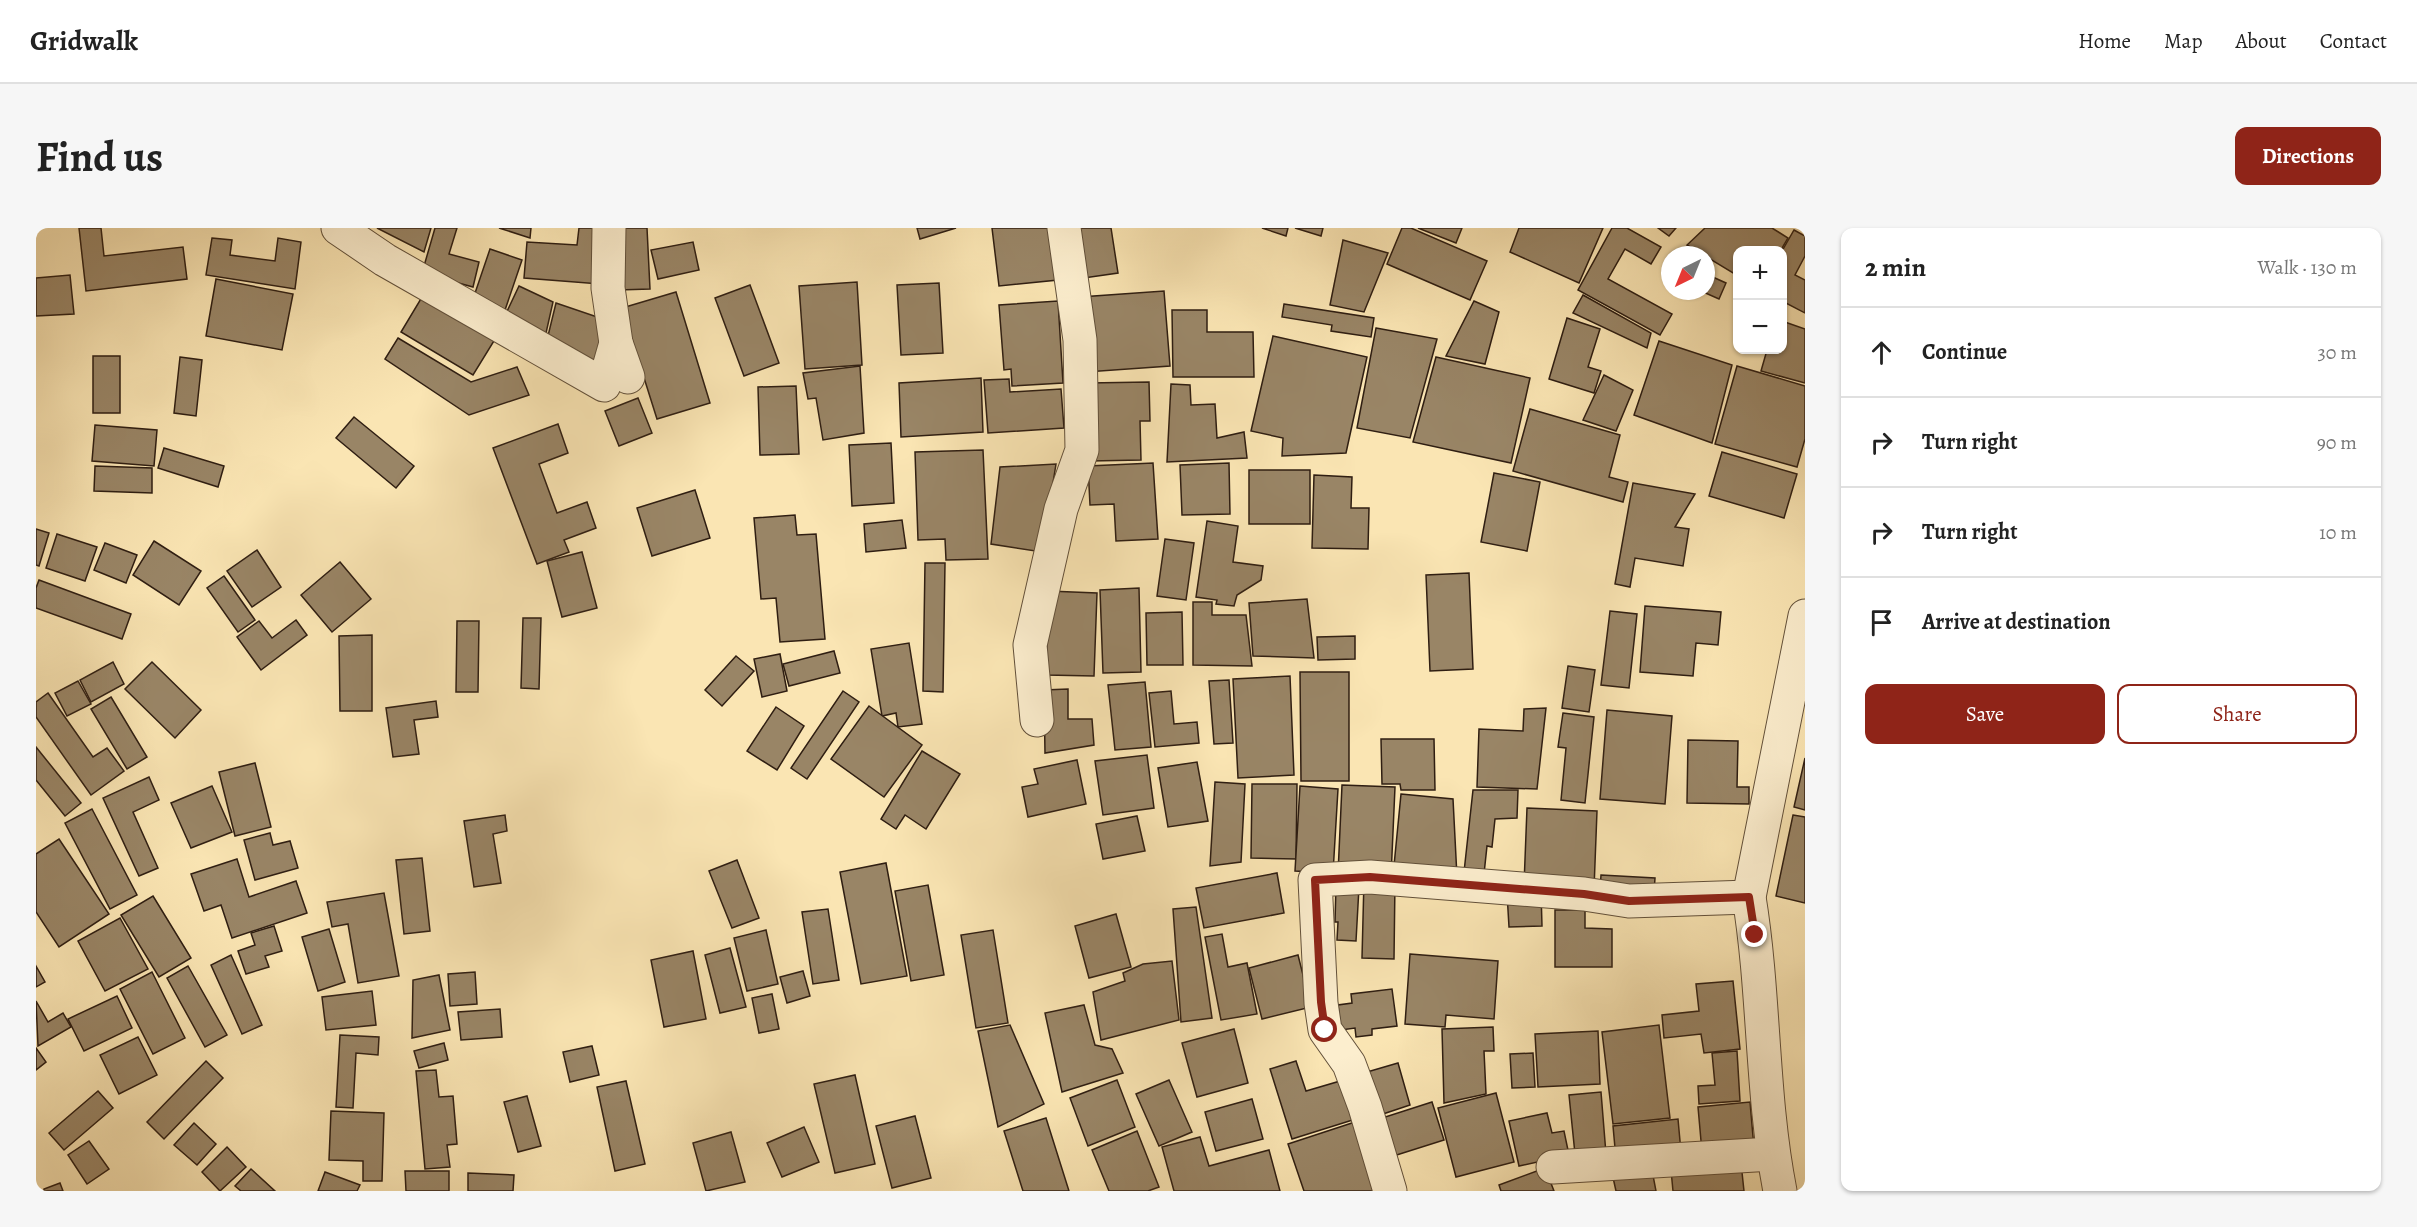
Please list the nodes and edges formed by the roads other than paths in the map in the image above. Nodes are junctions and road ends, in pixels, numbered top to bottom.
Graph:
1 (338, 228) edge
2 (609, 228) edge
3 (1064, 228) edge
4 (616, 343) junction
5 (628, 377) dead end
6 (1805, 616) edge
7 (1037, 720) dead end
8 (1749, 897) junction
9 (1772, 1154) junction
10 (1553, 1167) dead end
11 (1390, 1191) edge
12 (1780, 1191) edge

1 - 4 street
2 - 4 street
3 - 7 street
4 - 5 street
6 - 8 street
8 - 9 street
8 - 11 street
9 - 10 street
9 - 12 street

